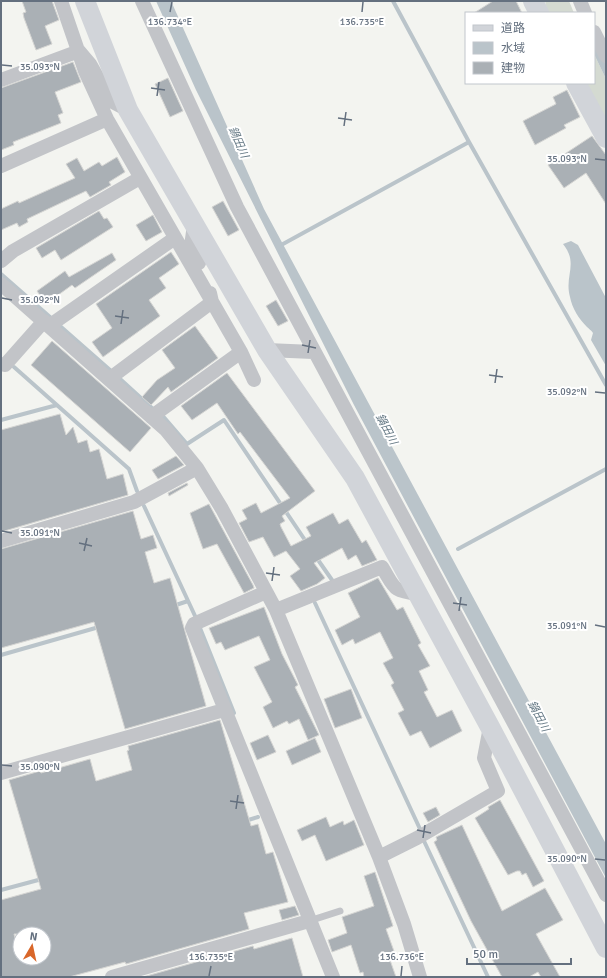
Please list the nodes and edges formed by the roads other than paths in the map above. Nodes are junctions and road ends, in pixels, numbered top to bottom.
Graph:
1 (61, 1) edge
2 (85, 1) edge
3 (142, 1) edge
4 (533, 1) edge
5 (580, 1) edge
6 (538, 12) edge
7 (585, 12) edge
8 (595, 34) edge
9 (79, 51) junction
10 (606, 56) edge
11 (1, 80) edge
12 (577, 84) edge
13 (128, 110) junction
14 (107, 119) junction
15 (606, 138) edge
16 (1, 166) edge
17 (140, 178) junction
18 (194, 225) junction
19 (175, 238) junction
20 (1, 261) edge
21 (1, 284) edge
22 (212, 302) junction
23 (47, 324) junction
24 (267, 350) junction
25 (241, 352) junction
26 (313, 352) junction
27 (1, 364) edge
28 (109, 379) junction
29 (254, 380) dead end
30 (151, 417) junction
31 (197, 468) junction
32 (1, 541) edge
33 (266, 592) junction
34 (418, 594) junction
35 (276, 610) junction
36 (224, 710) junction
37 (490, 727) junction
38 (1, 773) edge
39 (379, 857) junction
40 (606, 895) edge
41 (340, 911) dead end
42 (309, 921) junction
43 (606, 948) edge
44 (112, 977) edge
45 (332, 977) edge
46 (420, 977) edge

1 - 9 street
2 - 13 street
3 - 26 street
4 - 6 street
5 - 7 street
8 - 10 street
9 - 11 street
9 - 13 street
9 - 14 street
12 - 15 street
13 - 18 street
14 - 16 street
14 - 17 street
17 - 19 street
17 - 20 street
18 - 22 street
18 - 24 street
19 - 22 street
19 - 23 street
21 - 23 street
22 - 25 street
22 - 28 street
23 - 27 street
23 - 28 street
24 - 26 street
24 - 34 street
25 - 29 street
25 - 30 street
26 - 40 street
28 - 30 street
30 - 31 street
31 - 32 street
31 - 33 street
33 - 35 street
33 - 36 street
34 - 35 street
34 - 37 street
35 - 39 street
36 - 38 street
36 - 42 street
37 - 39 street
37 - 43 street
39 - 46 street
41 - 42 lane
42 - 44 street
42 - 45 street

